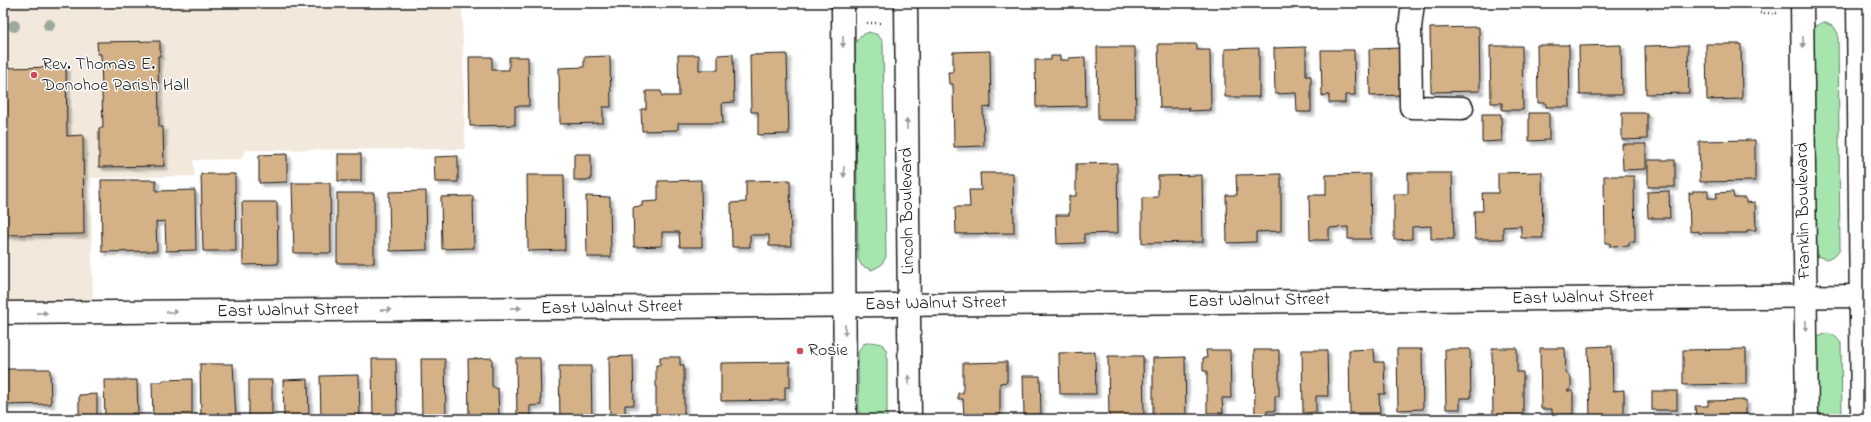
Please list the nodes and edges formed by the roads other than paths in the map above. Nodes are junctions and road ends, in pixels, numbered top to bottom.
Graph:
1 (1414, 3) edge
2 (1802, 3) edge
3 (1858, 3) edge
4 (843, 13) edge
5 (906, 13) edge
6 (1462, 108) dead end
7 (1805, 296) junction
8 (1864, 296) edge
9 (844, 305) junction
10 (909, 305) junction
11 (3, 313) edge
12 (845, 419) edge
13 (910, 419) edge
14 (1807, 419) edge
15 (1862, 419) edge

1 - 6 street
2 -> 7 street, Franklin Boulevard
3 - 8 street
4 -> 9 street
10 -> 5 street, Lincoln Boulevard
7 - 8 street, East Walnut Street
7 - 10 street, East Walnut Street
7 -> 14 street, Franklin Boulevard
8 - 15 street
9 - 10 street, East Walnut Street
11 -> 9 street, East Walnut Street
9 -> 12 street
13 -> 10 street, Lincoln Boulevard

